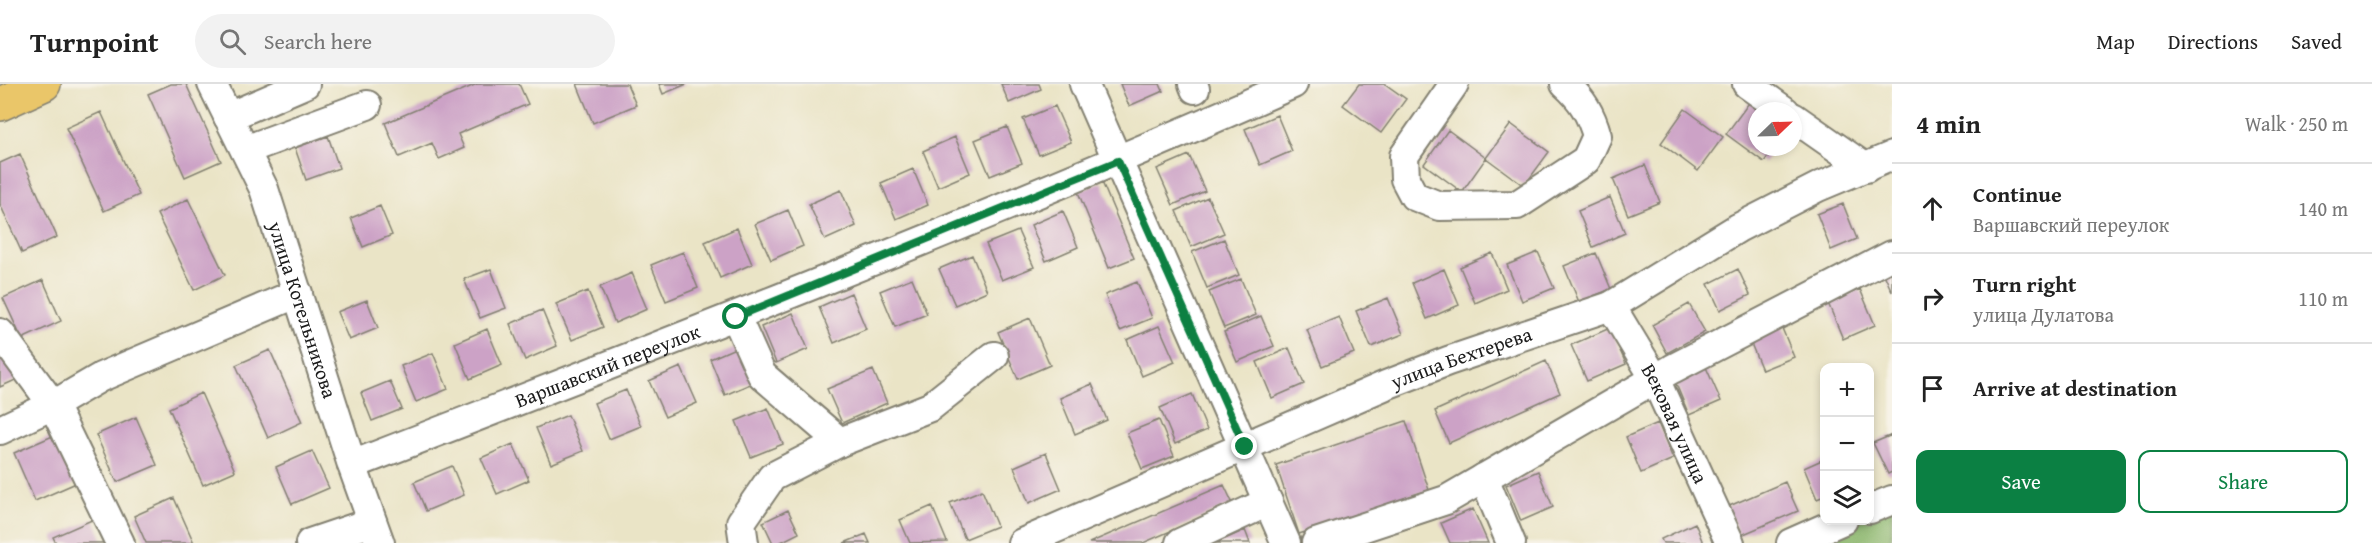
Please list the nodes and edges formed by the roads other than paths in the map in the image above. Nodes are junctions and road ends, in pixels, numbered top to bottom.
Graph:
1 (212, 84) edge
2 (305, 84) edge
3 (1084, 84) edge
4 (1293, 84) edge
5 (1454, 84) edge
6 (1565, 84) edge
7 (1747, 84) edge
8 (1772, 102) edge
9 (367, 105) dead end
10 (228, 117) junction
11 (1802, 123) edge
12 (245, 150) junction
13 (1892, 156) edge
14 (1118, 161) junction
15 (1866, 168) junction
16 (1892, 255) edge
17 (298, 292) junction
18 (1611, 306) junction
19 (736, 317) junction
20 (0, 333) edge
21 (994, 356) dead end
22 (1655, 379) junction
23 (53, 405) junction
24 (0, 430) edge
25 (840, 442) junction
26 (1245, 447) junction
27 (352, 465) junction
28 (1484, 478) junction
29 (1892, 500) edge
30 (1268, 502) junction
31 (1874, 507) edge
32 (1832, 525) edge
33 (376, 533) edge
34 (120, 543) edge
35 (310, 543) edge
36 (744, 543) edge
37 (1022, 543) edge
38 (1180, 543) edge
39 (1286, 543) edge
40 (1316, 543) edge
41 (1511, 543) edge
42 (1730, 543) edge
43 (1791, 543) edge

1 - 10 street, улица Котельникова
2 - 10 street
3 - 14 street
4 - 14 street, Варшавский переулок
5 - 6 street
7 - 8 street
9 - 12 street
10 - 12 street, улица Котельникова
11 - 15 street
12 - 17 street, улица Котельникова
13 - 15 street, улица Бехтерева
14 - 19 street, Варшавский переулок
14 - 26 street
15 - 18 street, улица Бехтерева
16 - 22 street
17 - 23 street
17 - 27 street, улица Котельникова
18 - 22 street, Вековая улица
18 - 26 street, улица Бехтерева
19 - 25 street
19 - 27 street, Варшавский переулок
20 - 23 street
21 - 25 street
22 - 28 street
22 - 42 street, Вековая улица
23 - 24 street
23 - 34 street
25 - 36 street
26 - 30 street
26 - 37 street, улица Бехтерева
27 - 33 street, улица Котельникова
28 - 40 street
28 - 41 street
29 - 31 street
30 - 38 street
30 - 39 street
32 - 43 street
33 - 35 street

